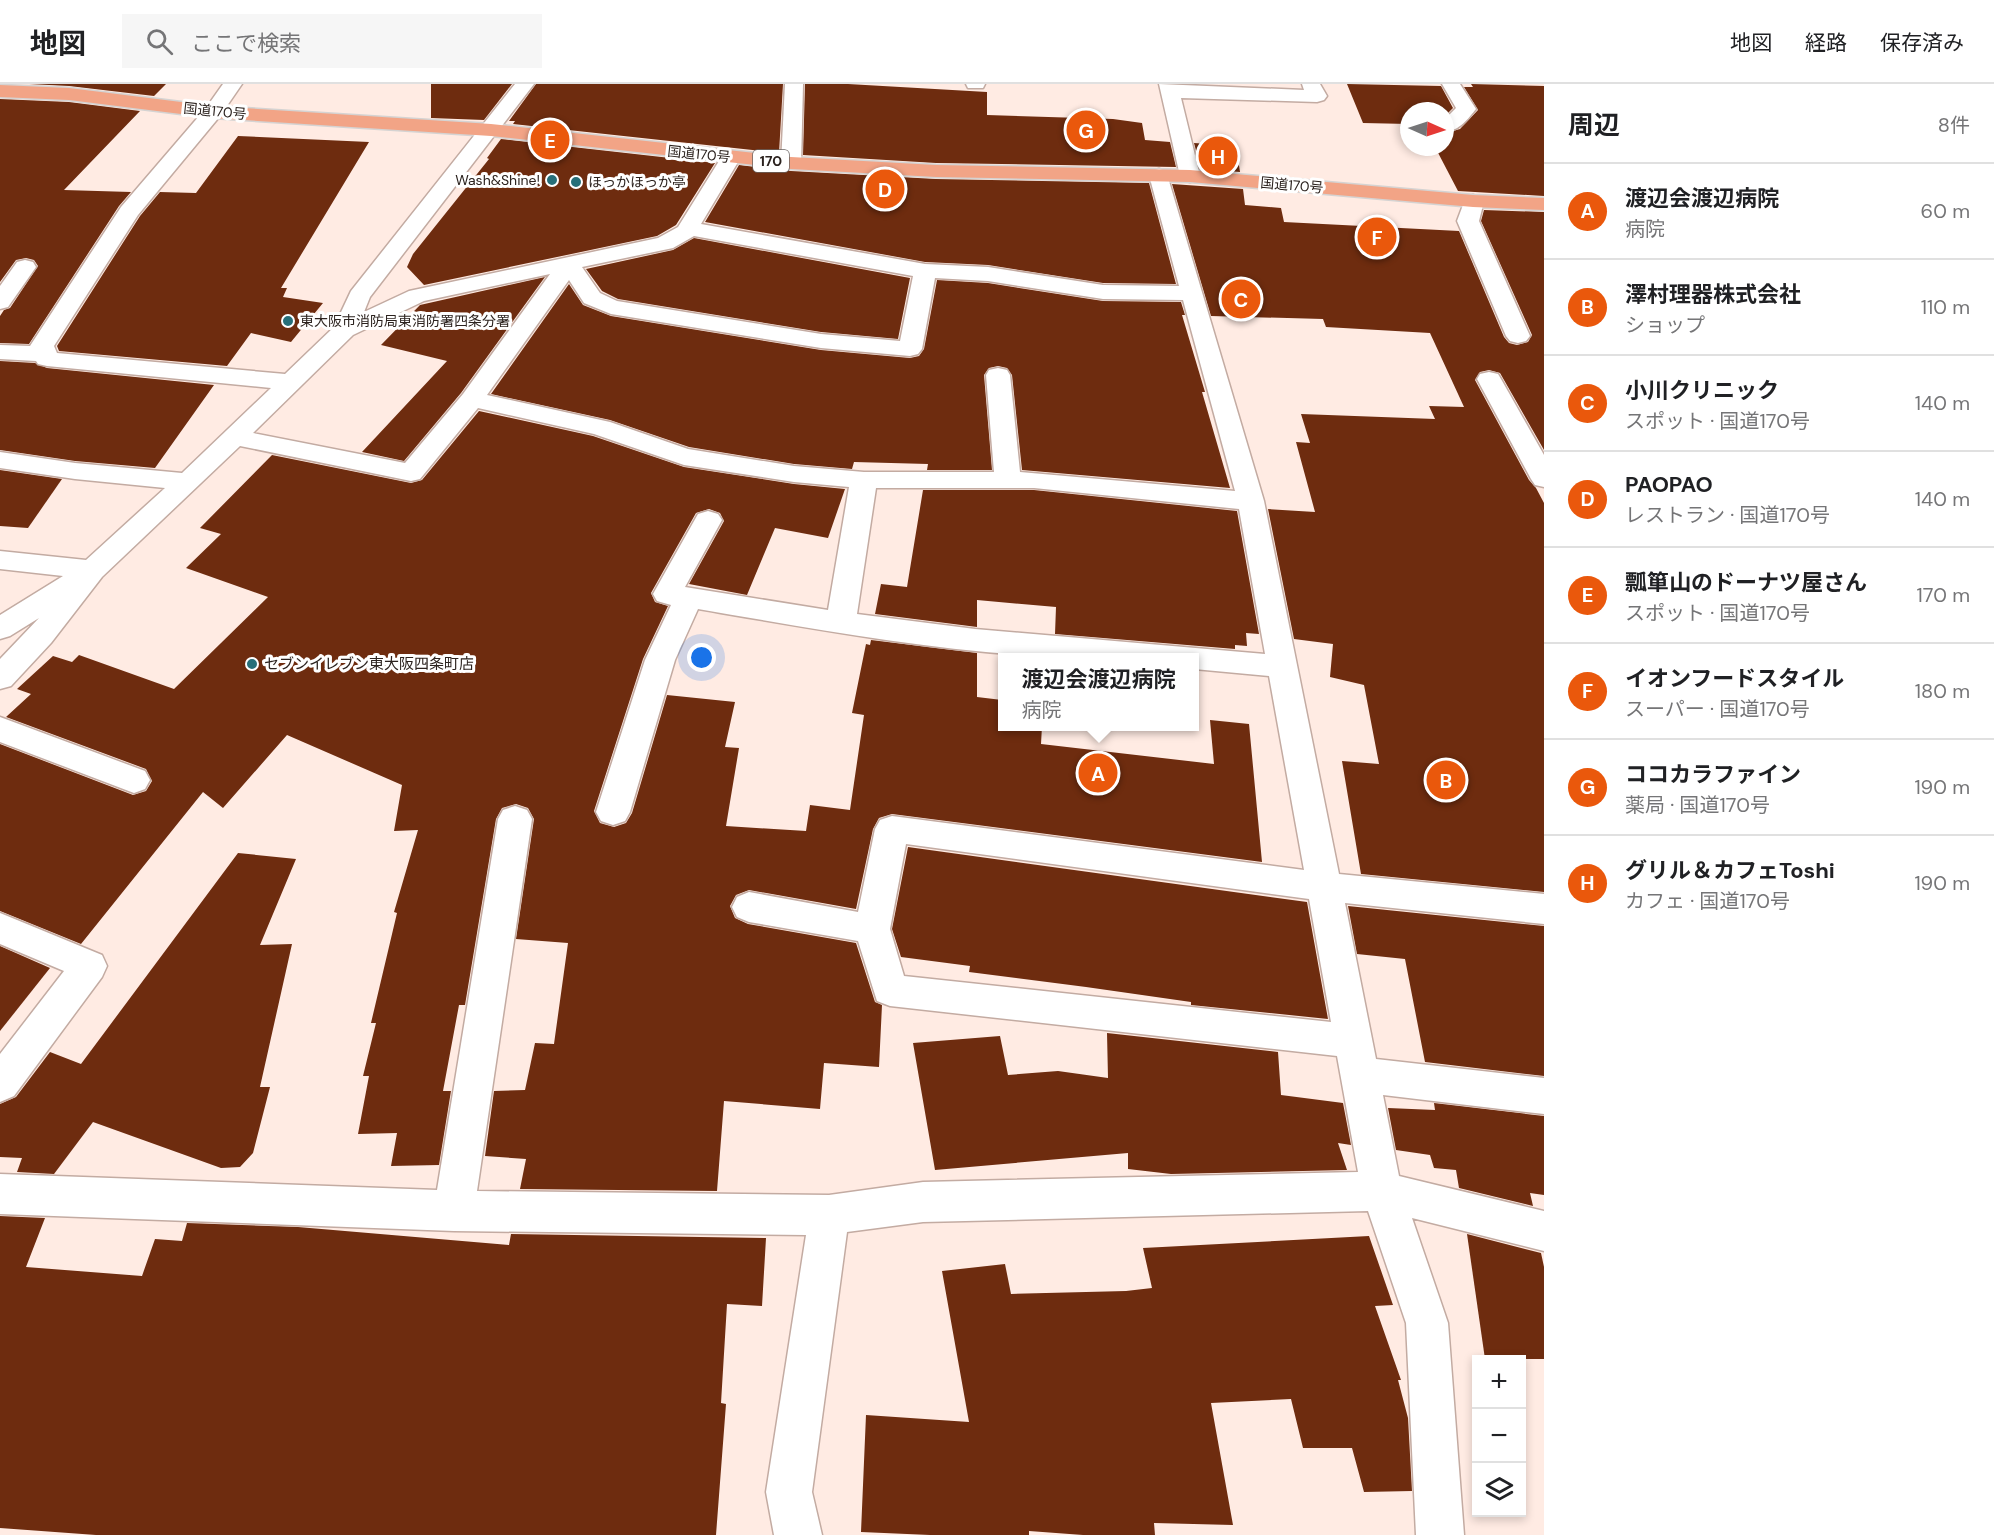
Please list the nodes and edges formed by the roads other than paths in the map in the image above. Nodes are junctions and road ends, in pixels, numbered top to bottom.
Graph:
1 (233, 84) edge
2 (525, 84) edge
3 (794, 84) edge
4 (1311, 84) edge
5 (1451, 84) edge
6 (1169, 88) edge
7 (14, 89) edge
8 (213, 112) junction
9 (1454, 121) edge
10 (491, 130) junction
11 (731, 157) junction
12 (791, 163) junction
13 (1159, 175) junction
14 (1190, 176) junction
15 (1473, 201) junction
16 (1544, 204) edge
17 (688, 228) junction
18 (569, 264) junction
19 (25, 267) dead end
20 (925, 272) junction
21 (1192, 293) junction
22 (0, 302) edge
23 (345, 330) junction
24 (1518, 336) dead end
25 (0, 352) edge
26 (45, 354) junction
27 (998, 375) dead end
28 (1489, 379) dead end
29 (290, 382) junction
30 (472, 399) junction
31 (233, 437) junction
32 (0, 460) edge
33 (1544, 479) edge
34 (864, 480) junction
35 (1008, 480) junction
36 (188, 482) junction
37 (1251, 501) junction
38 (708, 519) dead end
39 (0, 560) edge
40 (92, 570) junction
41 (688, 598) junction
42 (841, 622) junction
43 (0, 630) edge
44 (1134, 653) edge
45 (1199, 658) edge
46 (1282, 666) junction
47 (0, 678) edge
48 (0, 729) edge
49 (135, 780) dead end
50 (613, 812) dead end
51 (515, 819) dead end
52 (1324, 887) junction
53 (750, 907) dead end
54 (1544, 909) edge
55 (0, 928) edge
56 (872, 929) junction
57 (1357, 1058) junction
58 (0, 1084) edge
59 (1544, 1096) edge
60 (1382, 1191) junction
61 (0, 1194) edge
62 (454, 1211) junction
63 (829, 1215) junction
64 (1544, 1231) edge
65 (798, 1535) edge
66 (1440, 1535) edge

1 - 8 street
2 - 10 street
3 - 12 street
4 - 6 street
5 - 9 street
6 - 14 street
7 - 8 highway, 国道170号 / 170
8 - 10 highway, 国道170号 / 170
8 - 26 street
10 - 11 highway, 国道170号 / 170
10 - 23 street
11 - 12 highway, 国道170号 / 170
11 - 17 street
12 - 13 highway, 国道170号 / 170
13 - 14 highway, 国道170号 / 170
13 - 21 street
14 - 15 highway, 国道170号 / 170
15 - 16 highway, 国道170号 / 170
15 - 24 street
17 - 18 street
17 - 20 street
18 - 20 street
18 - 23 street
18 - 30 street
19 - 22 street
20 - 21 street
21 - 37 street
23 - 29 street
25 - 26 street
26 - 29 street
27 - 35 street
28 - 33 street
29 - 31 street
30 - 31 street
30 - 34 street
31 - 36 street
32 - 36 street
34 - 35 street
34 - 42 street
35 - 37 street
36 - 40 street
37 - 46 street
38 - 41 street
39 - 40 street
40 - 43 street
40 - 47 street
41 - 42 street
41 - 50 street
42 - 44 street
45 - 46 street
46 - 52 street
48 - 49 street
51 - 62 street
52 - 54 street
52 - 56 street
52 - 57 street
53 - 56 street
55 - 58 street
56 - 57 street
57 - 59 street
57 - 60 street
60 - 63 street
60 - 64 street
60 - 66 street
61 - 62 street
62 - 63 street
63 - 65 street

